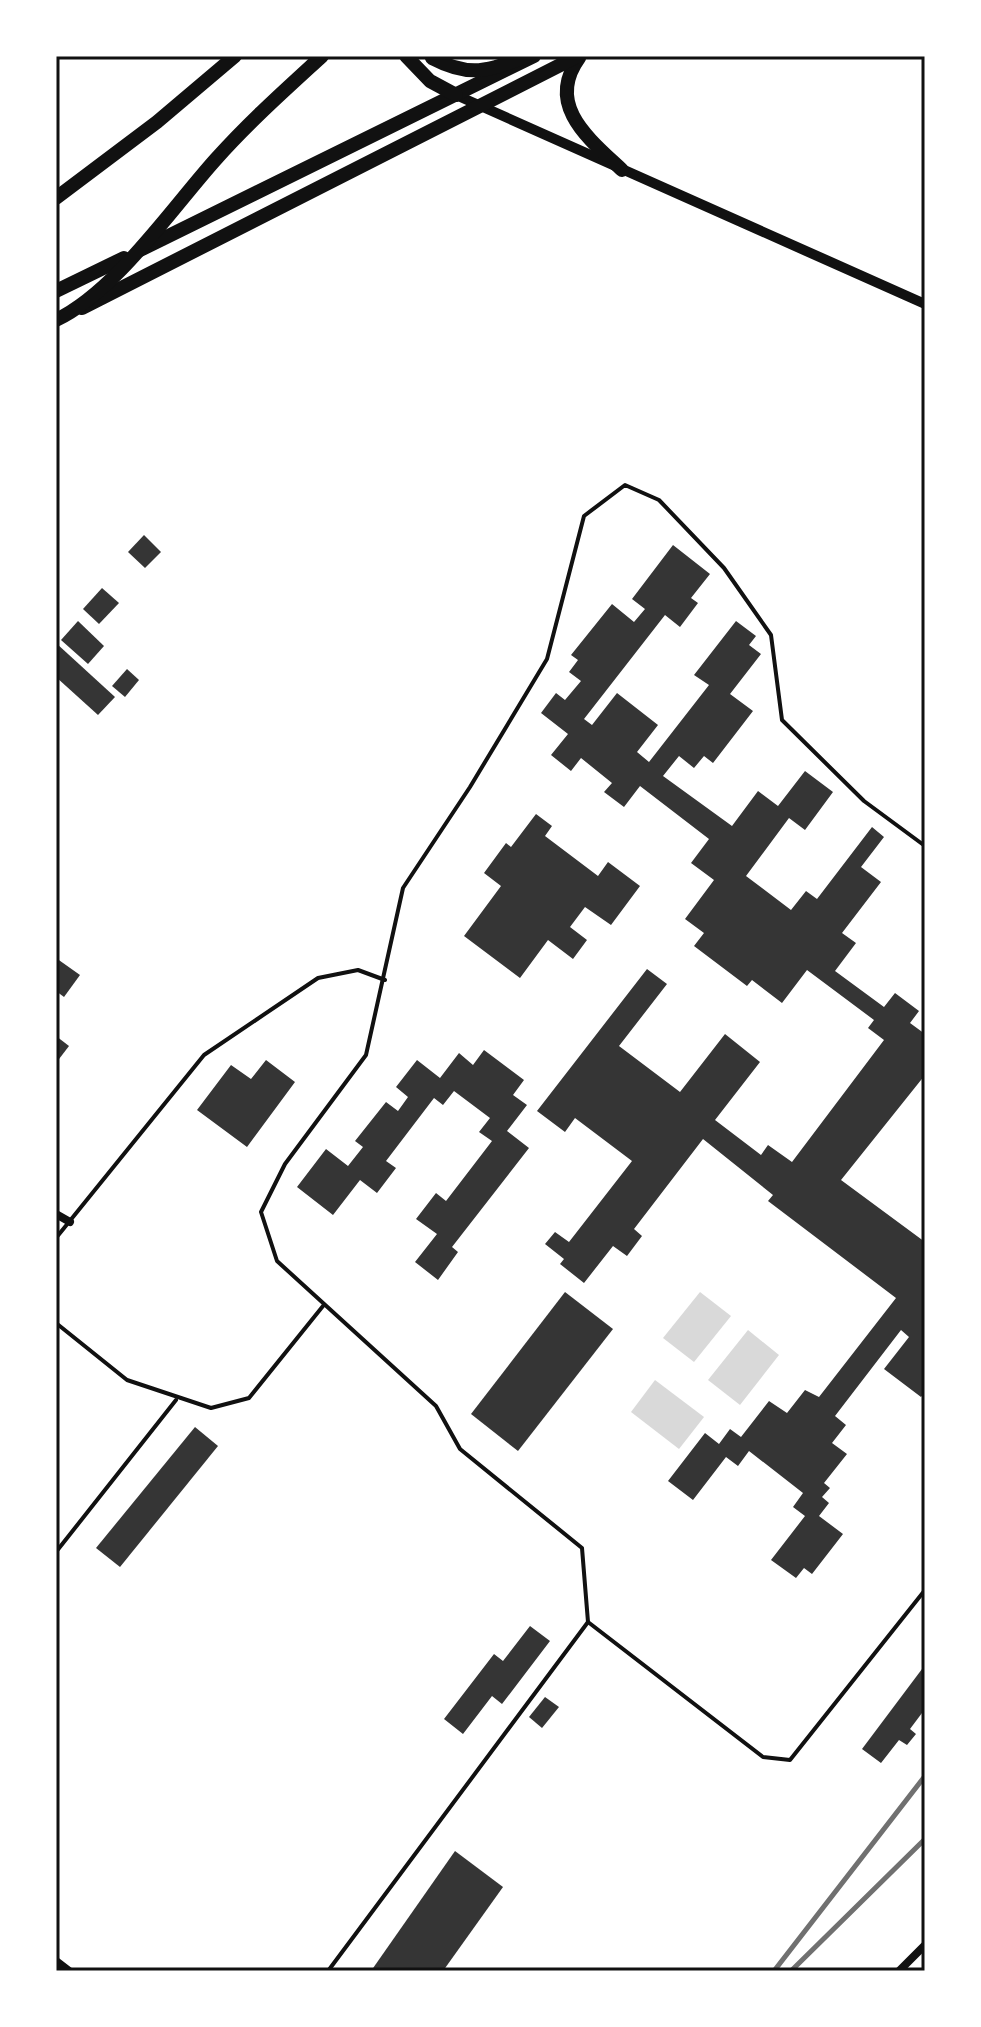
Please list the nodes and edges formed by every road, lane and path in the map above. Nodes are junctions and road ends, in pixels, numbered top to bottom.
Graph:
1 (235, 56) edge
2 (322, 56) edge
3 (406, 56) edge
4 (527, 56) edge
5 (534, 56) edge
6 (579, 56) edge
7 (431, 57) edge
8 (456, 95) junction
9 (478, 107) junction
10 (622, 170) junction
11 (56, 198) edge
12 (135, 252) junction
13 (56, 291) edge
14 (925, 304) edge
15 (71, 313) junction
16 (56, 320) edge
17 (925, 846) edge
18 (385, 980) junction
19 (56, 1214) edge
20 (70, 1222) junction
21 (56, 1238) edge
22 (323, 1306) junction
23 (56, 1323) edge
24 (177, 1400) junction
25 (56, 1552) edge
26 (925, 1590) edge
27 (588, 1622) junction
28 (925, 1945) edge
29 (56, 1961) edge
30 (69, 1971) edge
31 (328, 1971) edge
32 (899, 1971) edge

1 - 11 highway
2 - 12 highway
3 - 8 highway
4 - 7 highway
5 - 8 highway
6 - 9 highway
6 - 10 highway
7 - 8 highway
8 - 9 street
8 - 12 highway
9 - 10 street
9 - 15 highway
10 - 14 street
12 - 13 highway
12 - 15 highway
15 - 16 highway
17 - 18 lane
18 - 20 lane
18 - 22 lane
19 - 20 street
20 - 21 lane
22 - 24 lane
22 - 27 lane
23 - 24 lane
24 - 25 lane
26 - 27 lane
27 - 31 lane
28 - 32 street
29 - 30 street

